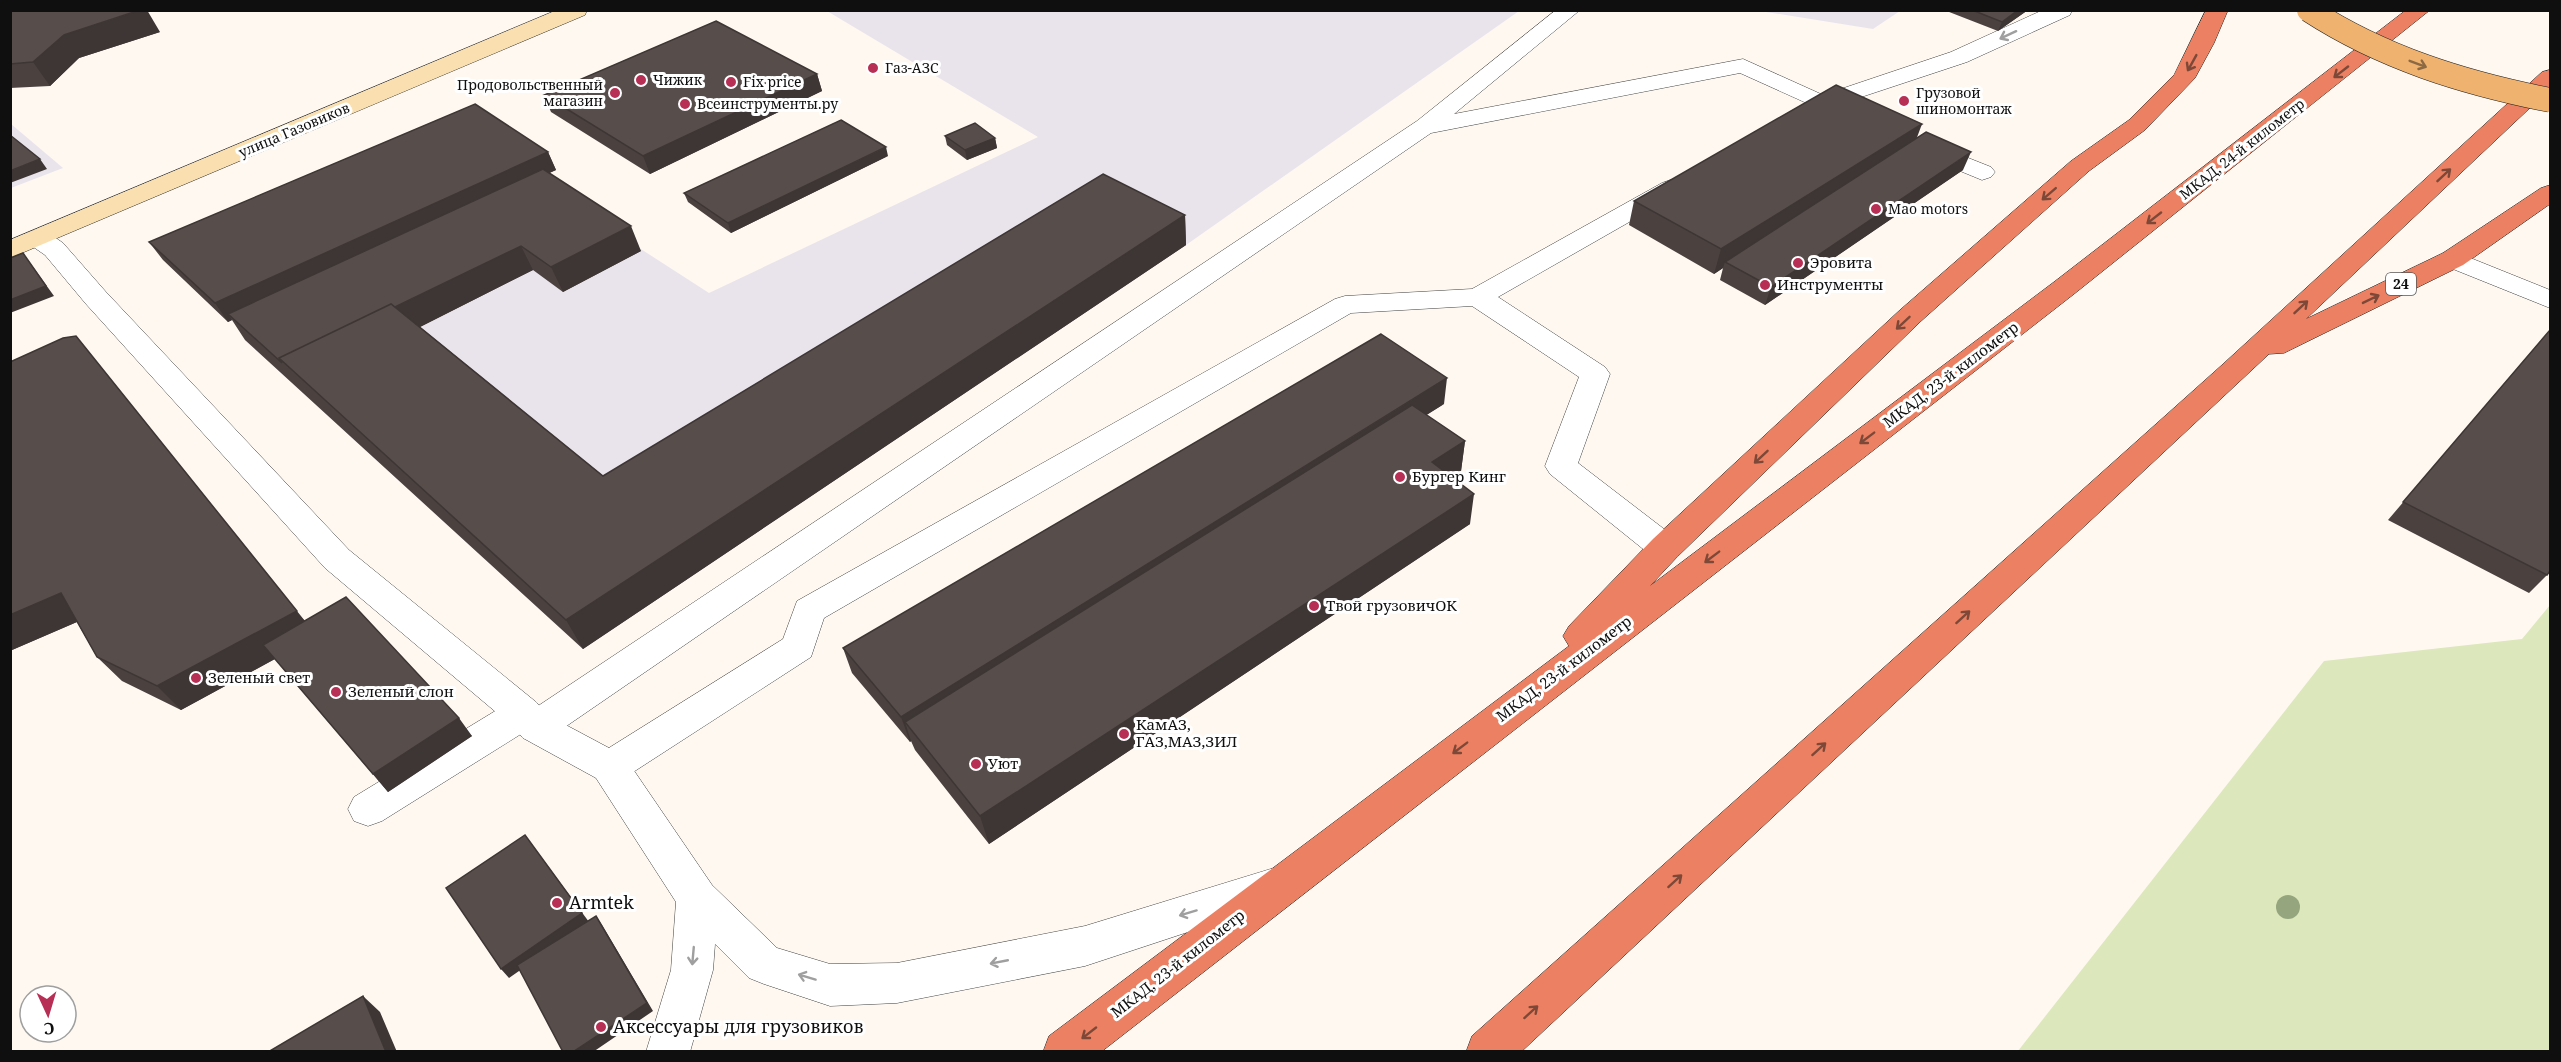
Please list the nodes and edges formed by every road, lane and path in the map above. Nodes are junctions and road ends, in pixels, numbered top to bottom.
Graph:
1 (577, 10) edge
2 (1570, 10) edge
3 (2061, 10) edge
4 (2217, 10) edge
5 (2309, 10) edge
6 (2420, 10) edge
7 (2550, 77) edge
8 (2550, 100) edge
9 (1812, 109) junction
10 (1854, 117) edge
11 (1423, 127) junction
12 (1897, 136) edge
13 (1982, 172) dead end
14 (1697, 174) edge
15 (2550, 193) edge
16 (25, 244) edge
17 (2453, 259) junction
18 (2064, 288) joint
19 (1478, 297) junction
20 (2550, 300) edge
21 (2237, 367) junction
22 (1665, 548) junction
23 (1507, 713) junction
24 (530, 720) junction
25 (610, 767) junction
26 (368, 809) dead end
27 (1284, 883) junction
28 (697, 898) junction
29 (668, 1052) edge
30 (1065, 1052) edge
31 (1488, 1052) edge

1 - 16 street, улица Газовиков
2 - 11 street
3 -> 9 street
4 -> 22 highway
5 -> 8 main road, bridge
6 -> 18 highway, МКАД, 24-й километр
21 -> 7 highway
9 - 10 street
9 - 11 street
11 - 24 street
12 - 13 street
14 - 19 street
15 - 17 highway, 24
16 - 24 street
17 - 20 street
21 -> 17 highway, 24
18 -> 23 highway, МКАД, 23-й километр
19 - 22 street
19 - 25 street
31 -> 21 highway
22 - 23 highway
23 -> 27 highway, МКАД, 23-й километр
24 - 25 street
24 - 26 street
25 - 28 street
27 -> 28 street
27 -> 30 highway, МКАД, 23-й километр
28 -> 29 street

